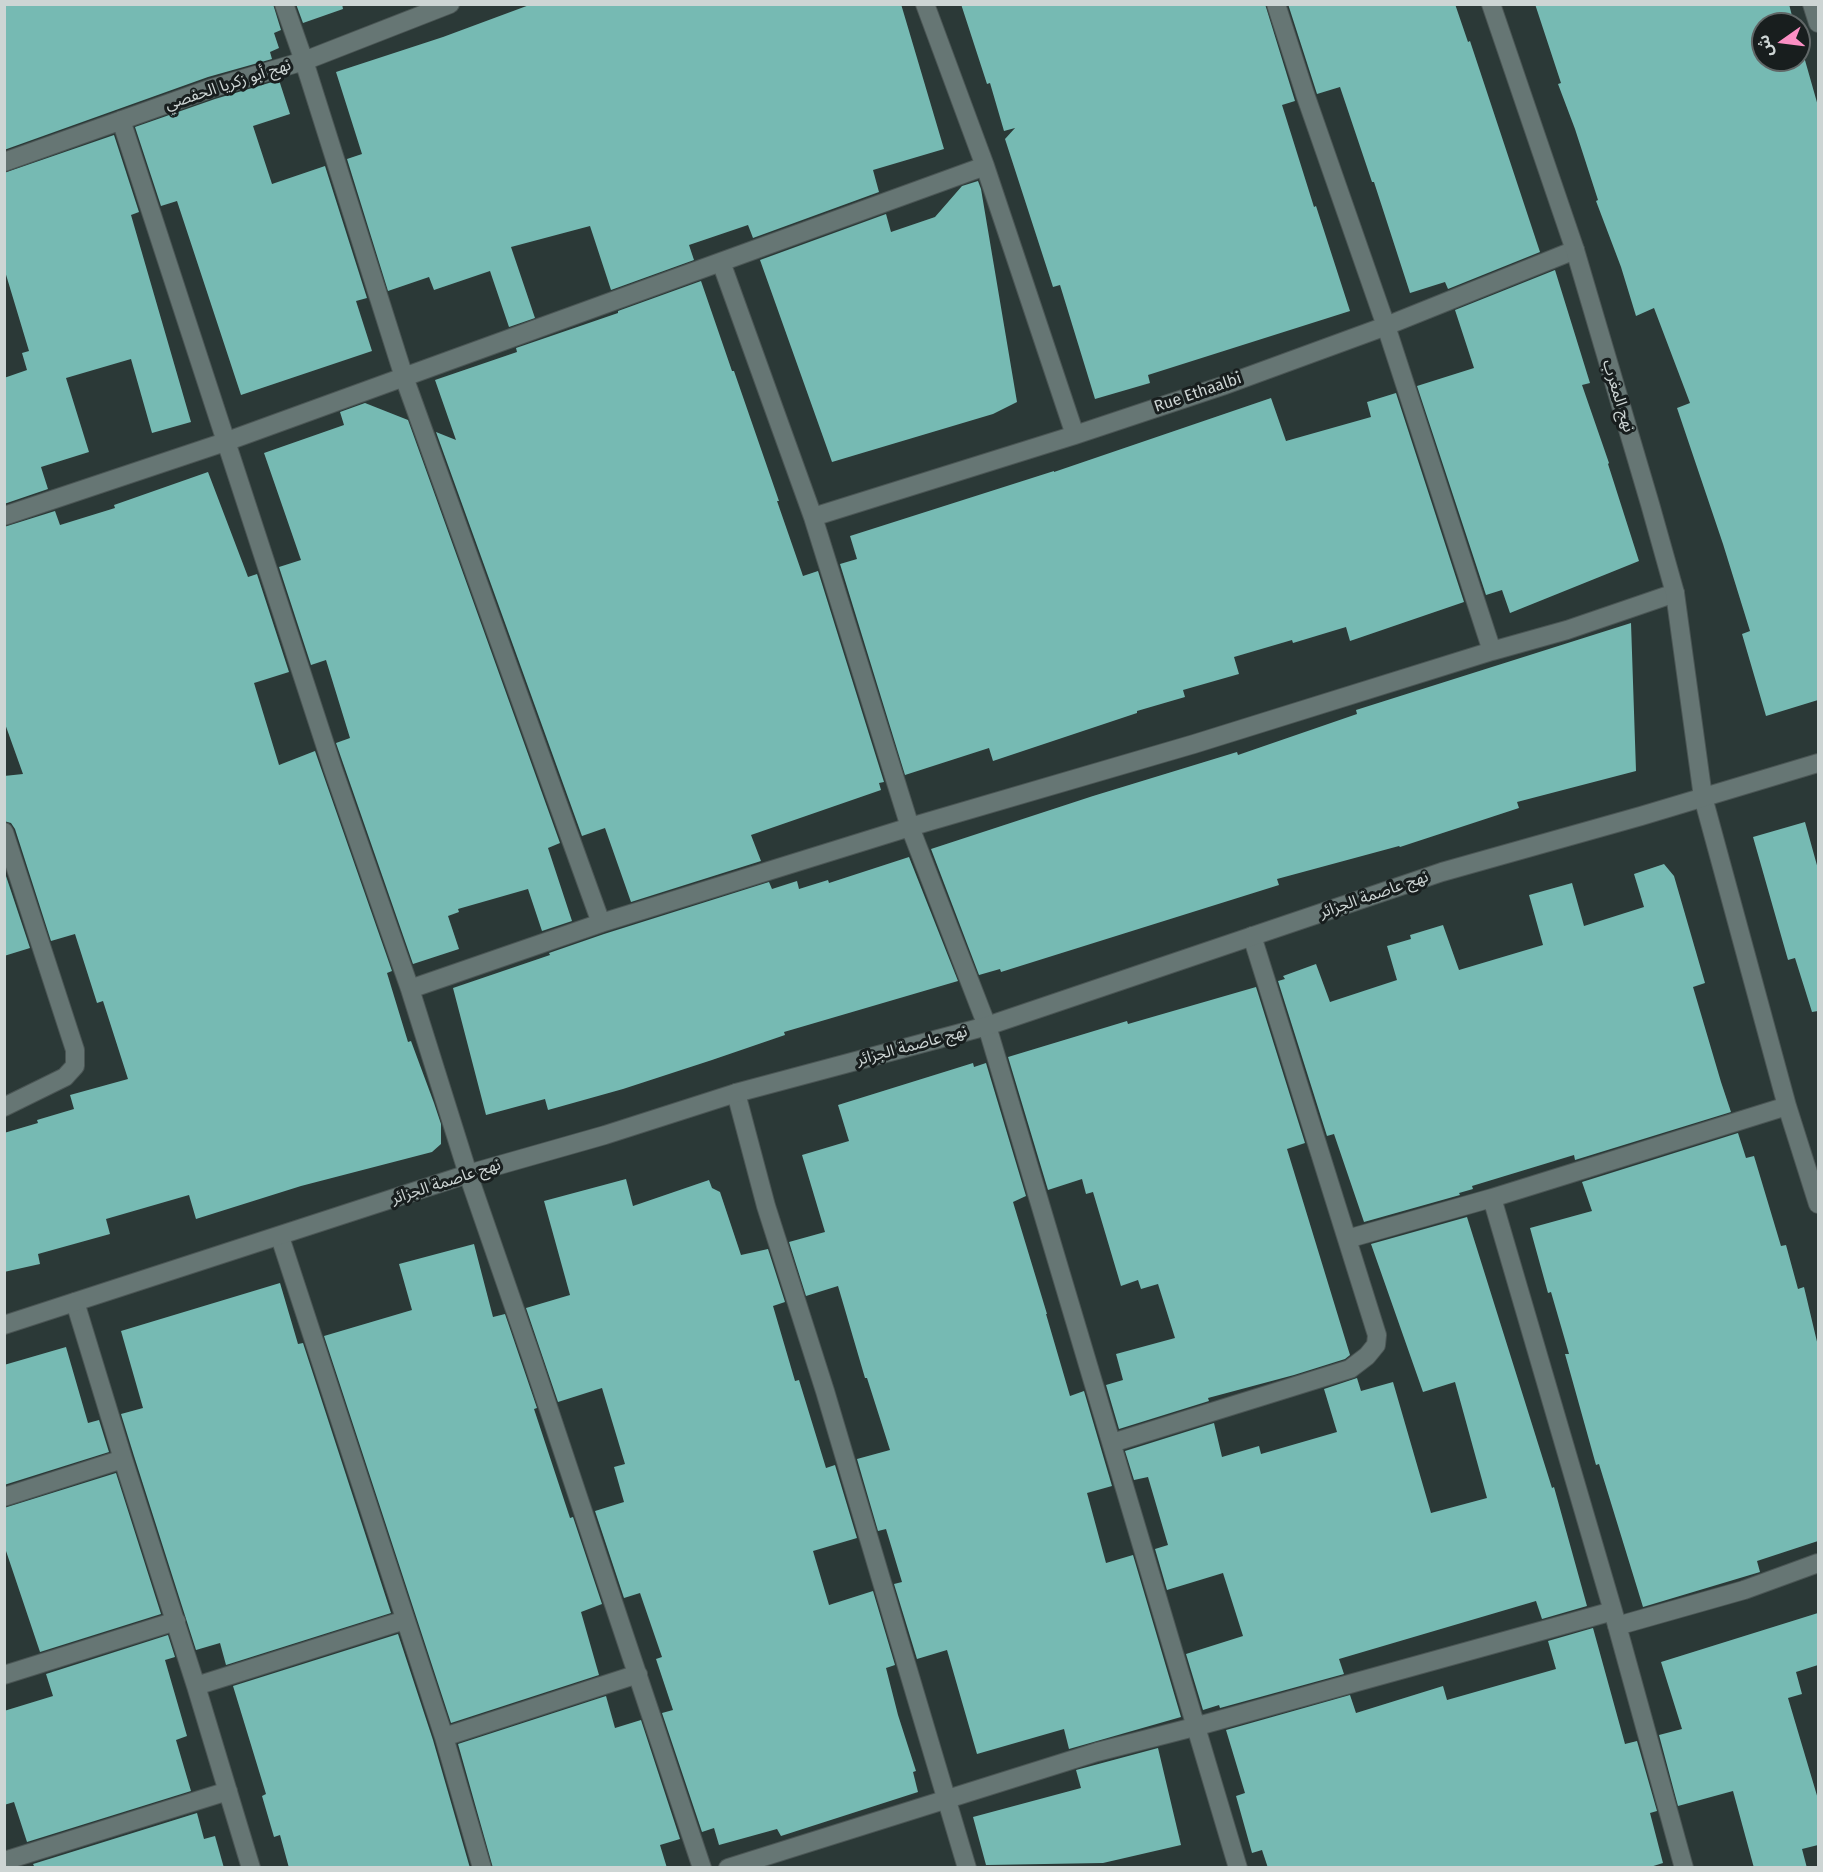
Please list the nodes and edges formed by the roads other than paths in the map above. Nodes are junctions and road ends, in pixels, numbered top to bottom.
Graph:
1 (284, 4) edge
2 (450, 4) edge
3 (925, 4) edge
4 (1276, 4) edge
5 (1491, 4) edge
6 (1812, 4) edge
7 (1818, 23) edge
8 (304, 61) junction
9 (121, 120) junction
10 (4, 162) edge
11 (985, 166) junction
12 (1575, 250) junction
13 (721, 262) junction
14 (1386, 326) junction
15 (404, 377) junction
16 (1076, 435) junction
17 (225, 442) junction
18 (4, 516) edge
19 (813, 517) junction
20 (1675, 593) junction
21 (1492, 651) junction
22 (1818, 763) edge
23 (1703, 797) junction
24 (910, 827) junction
25 (4, 832) edge
26 (601, 923) junction
27 (1252, 936) junction
28 (410, 989) junction
29 (987, 1026) junction
30 (736, 1093) junction
31 (1787, 1106) junction
32 (4, 1107) edge
33 (468, 1174) junction
34 (1492, 1198) junction
35 (1818, 1204) edge
36 (280, 1237) junction
37 (1347, 1239) junction
38 (75, 1302) junction
39 (4, 1326) edge
40 (1112, 1443) junction
41 (123, 1459) junction
42 (4, 1497) edge
43 (1818, 1563) edge
44 (1615, 1619) junction
45 (405, 1620) junction
46 (176, 1621) junction
47 (638, 1674) junction
48 (4, 1675) edge
49 (196, 1686) junction
50 (1198, 1726) junction
51 (444, 1737) junction
52 (228, 1791) junction
53 (947, 1799) junction
54 (4, 1860) edge
55 (251, 1868) edge
56 (482, 1868) edge
57 (702, 1868) edge
58 (728, 1868) edge
59 (967, 1868) edge
60 (1238, 1868) edge
61 (1684, 1868) edge

1 - 8 street
2 - 8 street, نهج أبو زكريا الحفصي
3 - 11 street
4 - 14 street
5 - 12 street, نهج المغرب
6 - 7 street
8 - 9 street, نهج أبو زكريا الحفصي
8 - 15 street
9 - 10 street, نهج أبو زكريا الحفصي
9 - 17 street
11 - 13 street
11 - 16 street
12 - 14 street, Rue Ethaalbi
12 - 20 street, نهج المغرب
13 - 15 street
13 - 19 street
14 - 16 street, Rue Ethaalbi
14 - 21 street
15 - 17 street
15 - 26 street
16 - 19 street, Rue Ethaalbi
17 - 18 street
17 - 28 street
19 - 24 street
20 - 21 street
20 - 23 street, نهج المغرب
21 - 24 street
22 - 23 street, نهج عاصمة الجزائر
23 - 27 street, نهج عاصمة الجزائر
23 - 31 street, نهج المغرب
24 - 26 street
24 - 29 street
25 - 32 street
26 - 28 street
27 - 29 street, نهج عاصمة الجزائر
27 - 37 street
28 - 33 street
29 - 30 street, نهج عاصمة الجزائر
29 - 40 street
30 - 33 street, نهج عاصمة الجزائر
30 - 53 street
31 - 34 street
31 - 35 street, نهج المغرب
33 - 36 street, نهج عاصمة الجزائر
33 - 47 street
34 - 37 street
34 - 44 street
36 - 38 street, نهج عاصمة الجزائر
36 - 45 street
37 - 40 street
38 - 39 street, نهج عاصمة الجزائر
38 - 41 street
40 - 50 street
41 - 42 street
41 - 46 street
43 - 44 street
44 - 50 street
44 - 61 street
45 - 49 street
45 - 51 street
46 - 48 street
46 - 49 street
47 - 51 street
47 - 57 street
49 - 52 street
50 - 53 street
50 - 60 street
51 - 56 street
52 - 54 street
52 - 55 street
53 - 58 street
53 - 59 street

